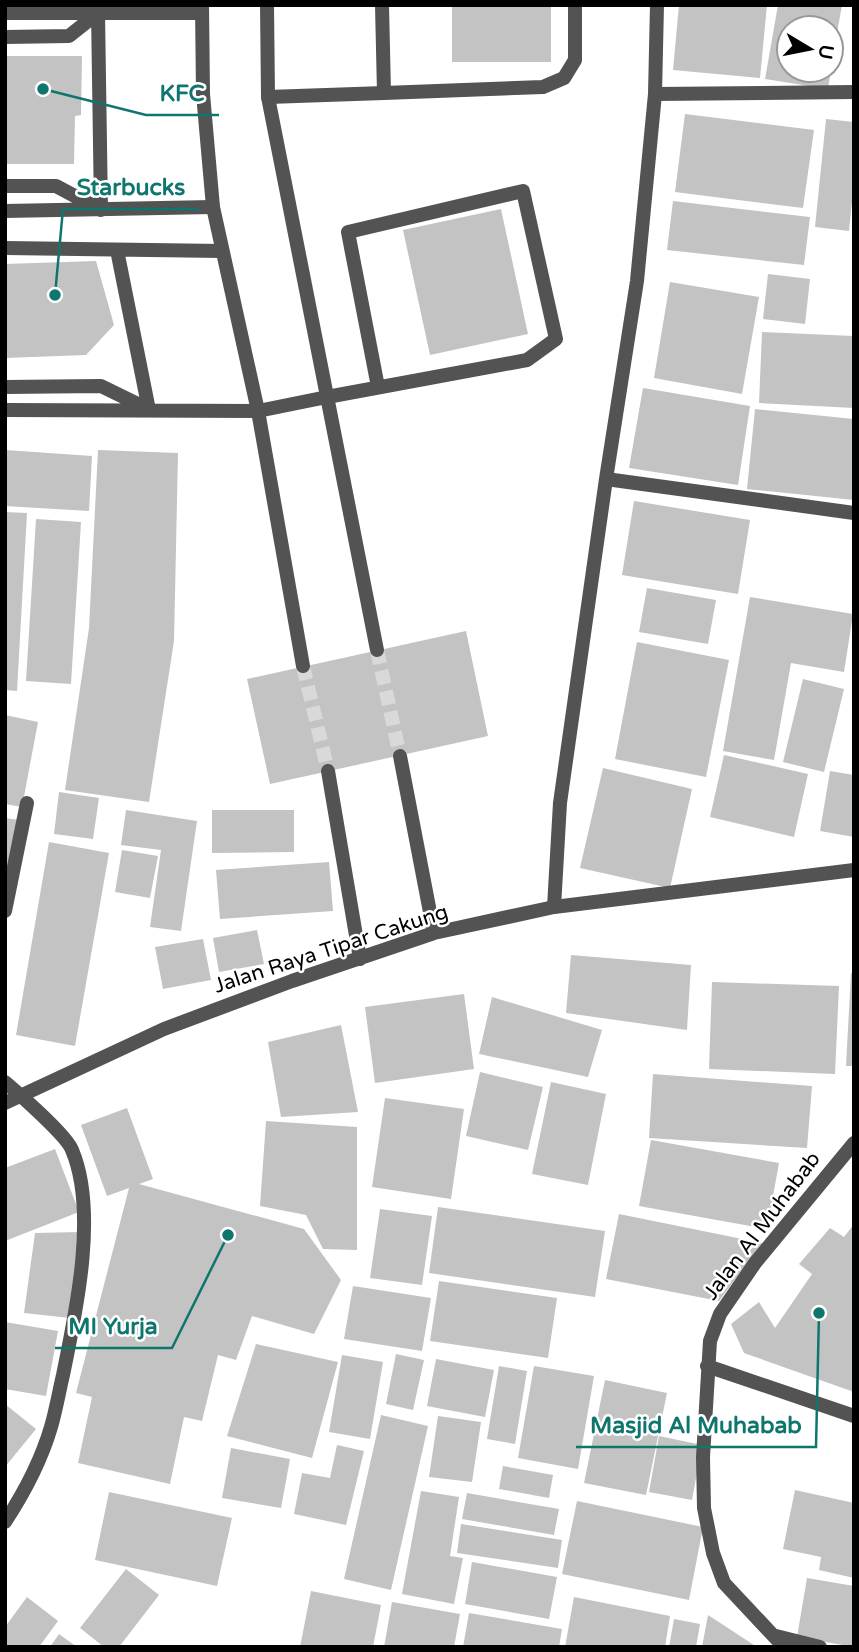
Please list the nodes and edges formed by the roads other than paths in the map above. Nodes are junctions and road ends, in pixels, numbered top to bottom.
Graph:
1 (267, 5) edge
2 (382, 5) edge
3 (575, 5) edge
4 (657, 5) edge
5 (202, 9) edge
6 (5, 13) edge
7 (98, 13) junction
8 (5, 37) edge
9 (854, 92) edge
10 (384, 93) junction
11 (655, 94) junction
12 (268, 97) junction
13 (5, 186) edge
14 (213, 207) junction
15 (101, 210) junction
16 (5, 211) edge
17 (5, 248) edge
18 (117, 250) junction
19 (222, 251) junction
20 (5, 387) edge
21 (378, 387) junction
22 (327, 397) junction
23 (5, 410) edge
24 (149, 410) junction
25 (258, 411) junction
26 (606, 479) junction
27 (854, 513) edge
28 (377, 650) tunnel mouth
29 (303, 666) tunnel mouth
30 (400, 756) tunnel mouth
31 (328, 771) tunnel mouth
32 (27, 803) dead end
33 (854, 870) edge
34 (554, 907) junction
35 (5, 911) edge
36 (434, 933) junction
37 (359, 959) junction
38 (5, 1082) edge
39 (20, 1095) junction
40 (5, 1103) edge
41 (854, 1143) edge
42 (707, 1366) junction
43 (854, 1416) edge
44 (5, 1522) edge
45 (780, 1641) edge
46 (820, 1647) edge

1 - 12 street
2 - 10 street
3 - 10 street
4 - 11 street
5 - 7 street
5 - 14 street
6 - 7 street
7 - 8 street
7 - 15 street
9 - 11 street
10 - 12 street
11 - 26 street
12 - 22 street
13 - 15 street
14 - 15 street
14 - 19 street
15 - 16 street
17 - 18 street
18 - 19 street
18 - 24 street
19 - 25 street
20 - 24 street
21 - 21 street
21 - 22 street
22 - 25 street
22 - 28 street
23 - 24 street
24 - 25 street
25 - 29 street
26 - 27 street
26 - 34 street
30 - 36 street
31 - 37 street
32 - 35 street
33 - 34 street, Jalan Raya Tipar Cakung
34 - 36 street, Jalan Raya Tipar Cakung
36 - 37 street, Jalan Raya Tipar Cakung
37 - 39 street, Jalan Raya Tipar Cakung
38 - 39 street
39 - 40 street, Jalan Raya Tipar Cakung
39 - 44 street
41 - 42 street, Jalan Al Muhabab
42 - 43 street
42 - 45 street, Jalan Al Muhabab
45 - 46 street

